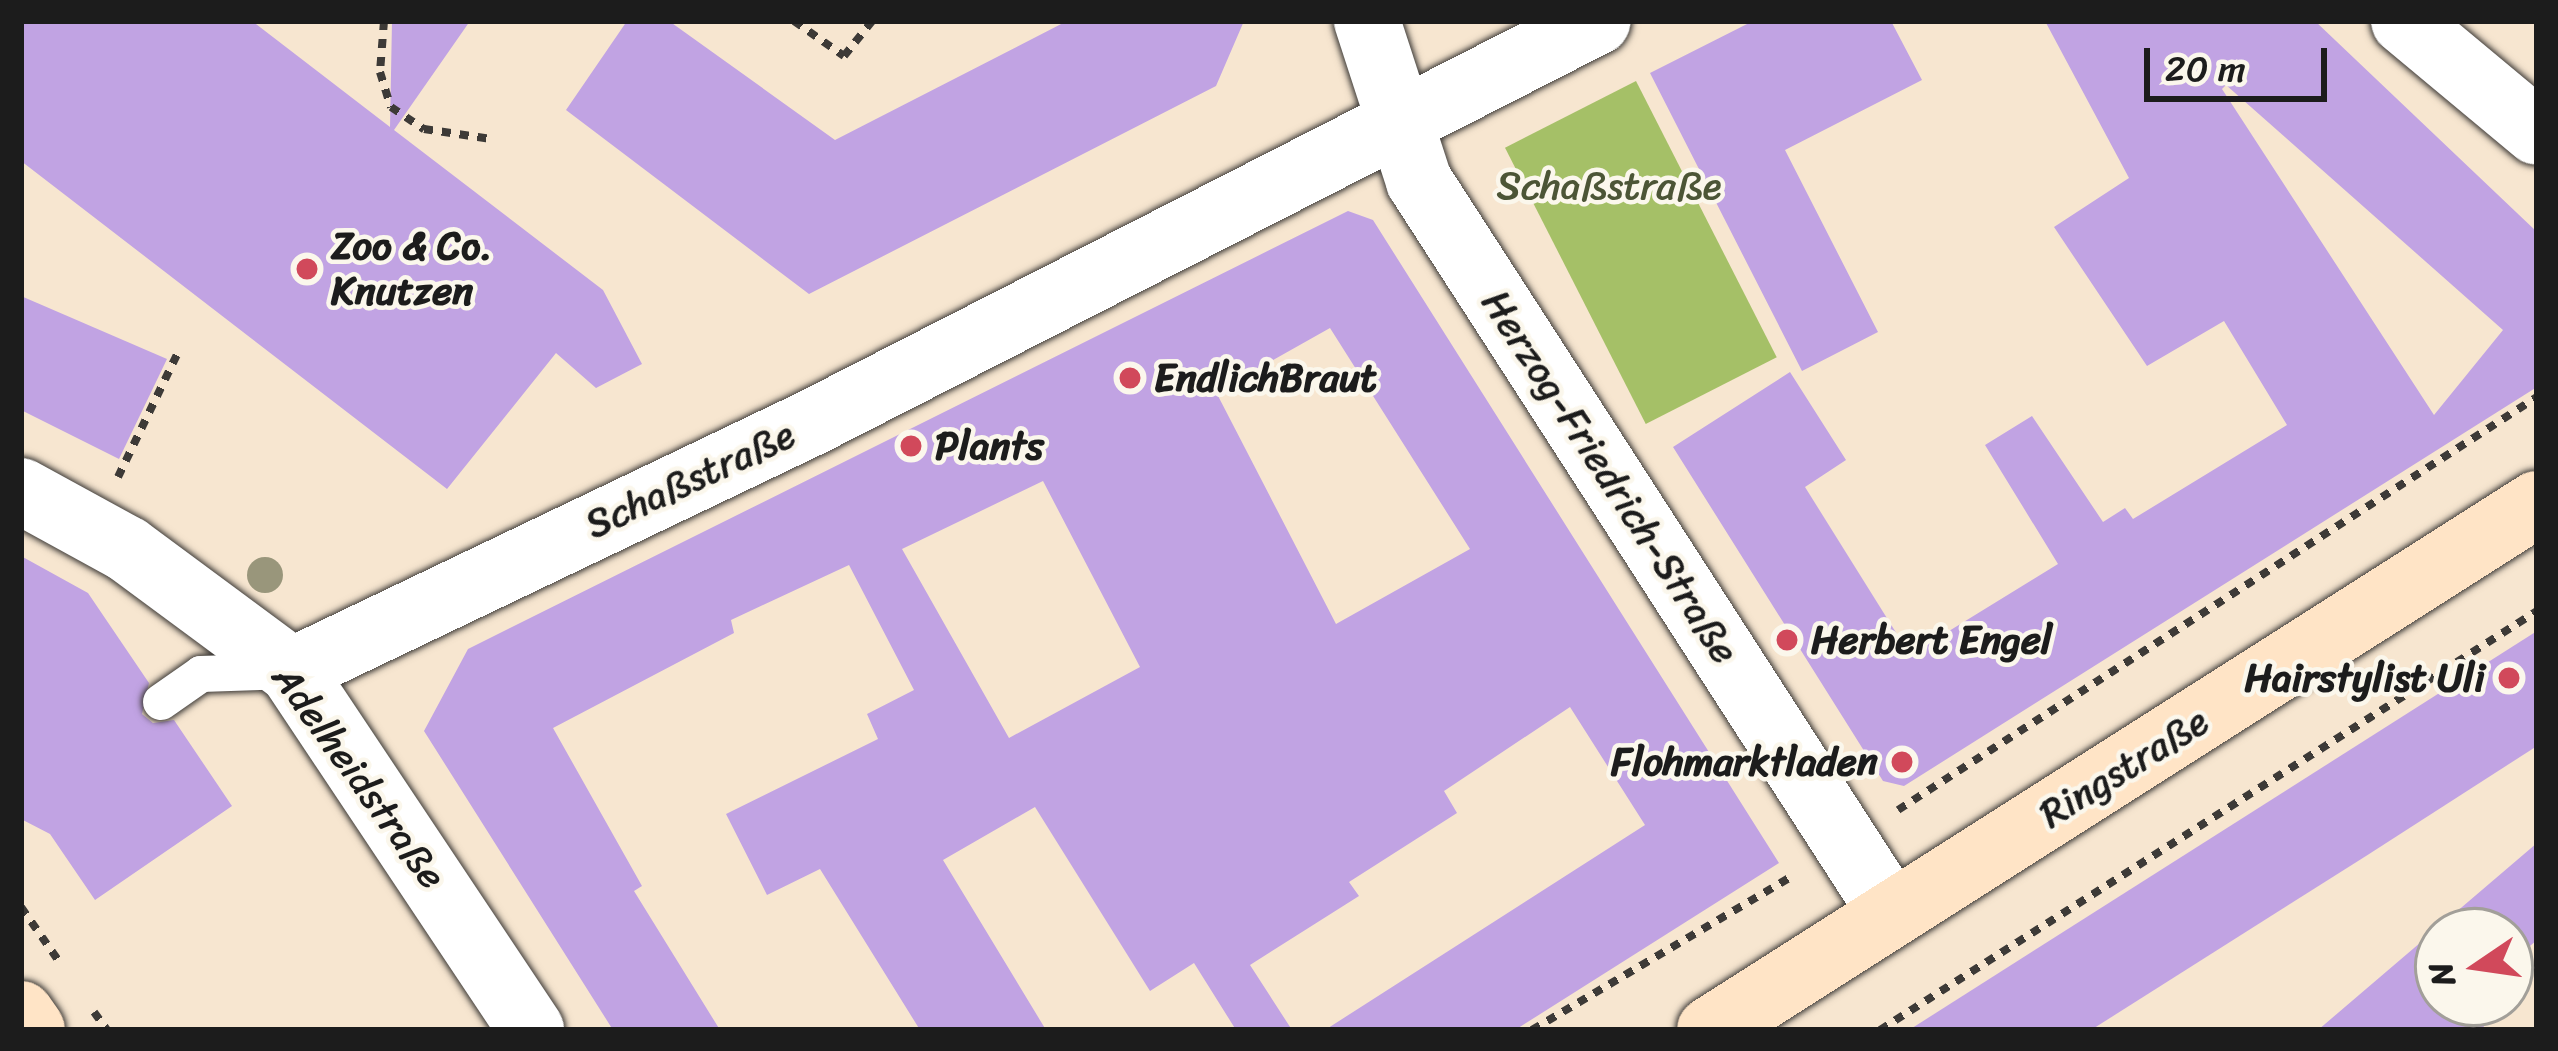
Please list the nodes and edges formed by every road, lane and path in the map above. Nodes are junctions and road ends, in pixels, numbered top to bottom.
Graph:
1 (384, 21) edge
2 (794, 21) edge
3 (872, 21) edge
4 (1367, 21) edge
5 (1598, 21) edge
6 (2404, 21) edge
7 (1404, 120) junction
8 (2537, 132) edge
9 (491, 139) dead end
10 (180, 348) dead end
11 (2537, 398) edge
12 (21, 490) edge
13 (2537, 504) edge
14 (93, 530) junction
15 (2537, 611) edge
16 (292, 671) junction
17 (161, 702) dead end
18 (1847, 843) junction
19 (1892, 914) junction
20 (21, 1014) edge
21 (32, 1030) edge
22 (531, 1030) edge
23 (1532, 1030) edge
24 (1710, 1030) edge
25 (1880, 1030) edge

1 - 9 path
2 - 3 path
4 - 7 street, Herzog-Friedrich-Straße
5 - 7 street, Schaßstraße
6 - 8 street
7 - 16 street, Schaßstraße
7 - 18 street, Herzog-Friedrich-Straße
10 - 14 path
11 - 18 path
12 - 14 street, Adelheidstraße
13 - 19 main road, Ringstraße
14 - 16 street, Adelheidstraße
15 - 25 path
16 - 17 lane
16 - 22 street, Adelheidstraße
18 - 19 street, Herzog-Friedrich-Straße
18 - 23 path
19 - 24 main road, Ringstraße
20 - 21 main road

